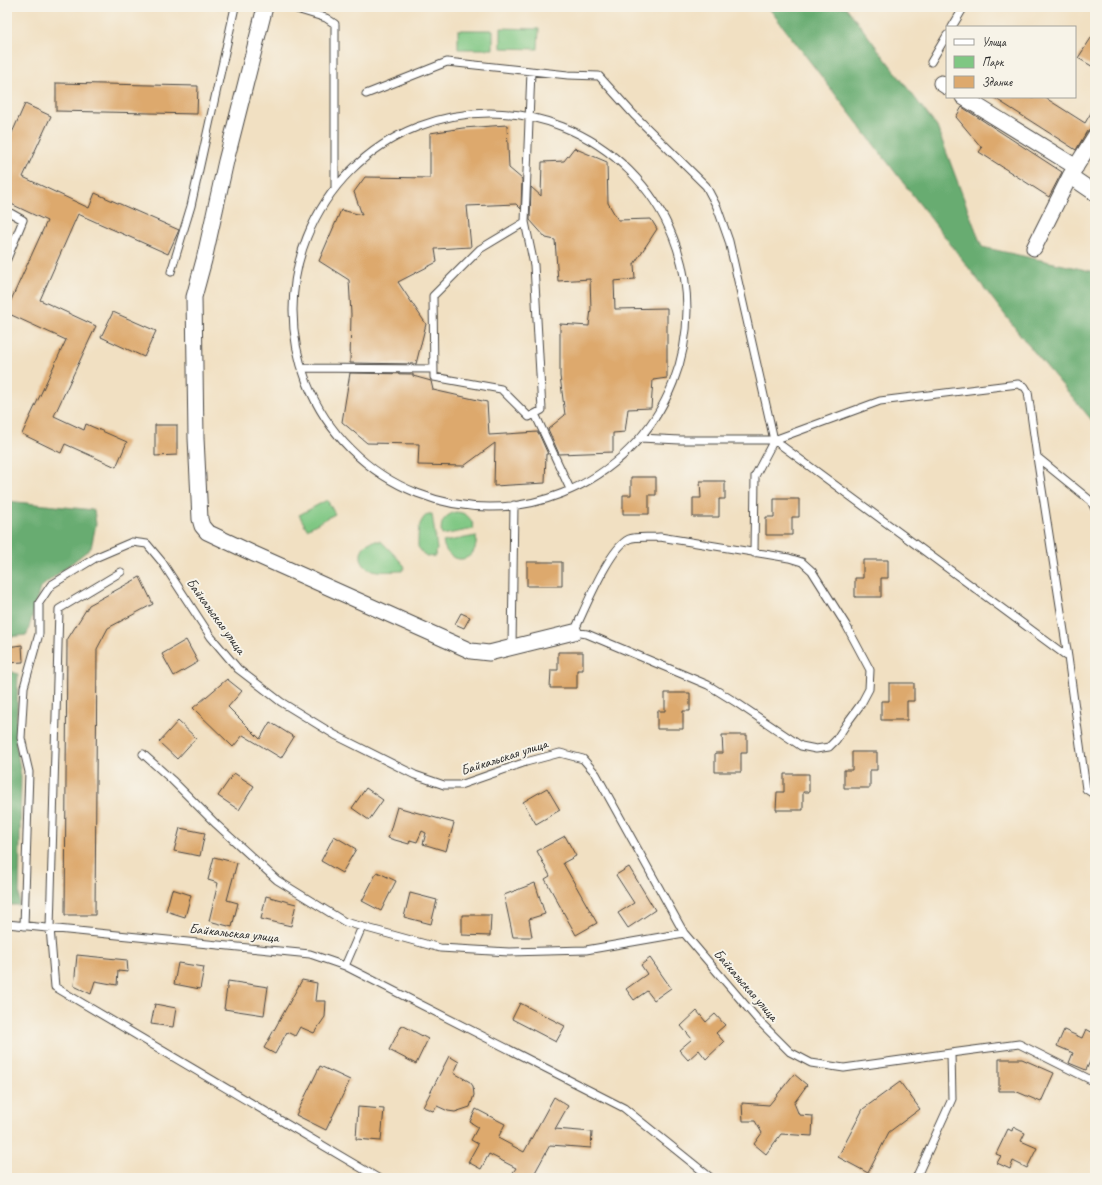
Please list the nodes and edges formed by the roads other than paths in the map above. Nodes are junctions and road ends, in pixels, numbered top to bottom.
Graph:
1 (235, 7) edge
2 (264, 7) edge
3 (290, 7) edge
4 (964, 7) edge
5 (953, 26) edge
6 (946, 37) edge
7 (931, 62) dead end
8 (531, 71) junction
9 (366, 94) dead end
10 (964, 98) edge
11 (529, 117) junction
12 (1095, 136) edge
13 (1075, 175) junction
14 (335, 188) junction
15 (1095, 193) edge
16 (7, 211) edge
17 (525, 222) junction
18 (1034, 248) dead end
19 (7, 259) edge
20 (171, 272) dead end
21 (302, 368) junction
22 (434, 369) junction
23 (535, 414) junction
24 (640, 438) junction
25 (774, 440) junction
26 (1037, 458) junction
27 (570, 489) junction
28 (514, 505) junction
29 (1095, 509) edge
30 (754, 553) junction
31 (121, 572) dead end
32 (574, 632) junction
33 (512, 647) junction
34 (1068, 657) junction
35 (143, 754) dead end
36 (1095, 795) edge
37 (7, 924) edge
38 (24, 926) junction
39 (362, 927) junction
40 (50, 928) junction
41 (684, 933) junction
42 (345, 966) junction
43 (951, 1053) junction
44 (1095, 1082) edge
45 (378, 1178) edge
46 (711, 1178) edge
47 (916, 1178) edge

1 - 20 lane
2 - 33 street
3 - 14 lane
4 - 5 lane
6 - 7 lane
8 - 9 lane
8 - 11 lane
8 - 25 lane
10 - 13 street
11 - 14 lane
11 - 17 lane
11 - 24 lane
12 - 13 street
13 - 15 street
13 - 18 street
14 - 21 lane
16 - 19 lane
17 - 22 lane
17 - 23 lane
21 - 22 lane
21 - 28 lane
22 - 23 lane
23 - 27 lane
24 - 25 lane
24 - 27 lane
25 - 26 lane
25 - 30 lane
25 - 34 lane
26 - 29 lane
26 - 34 lane
27 - 28 lane
28 - 33 lane
30 - 32 lane
30 - 32 lane
31 - 40 lane
32 - 33 street
34 - 36 lane
35 - 39 lane
37 - 38 lane, Байкальская улица
38 - 40 lane, Байкальская улица
38 - 41 lane, Байкальская улица
39 - 41 lane
39 - 42 lane
40 - 42 lane, Байкальская улица
40 - 45 lane
41 - 43 lane, Байкальская улица
42 - 46 lane, Байкальская улица
43 - 44 lane, Байкальская улица
43 - 47 lane

